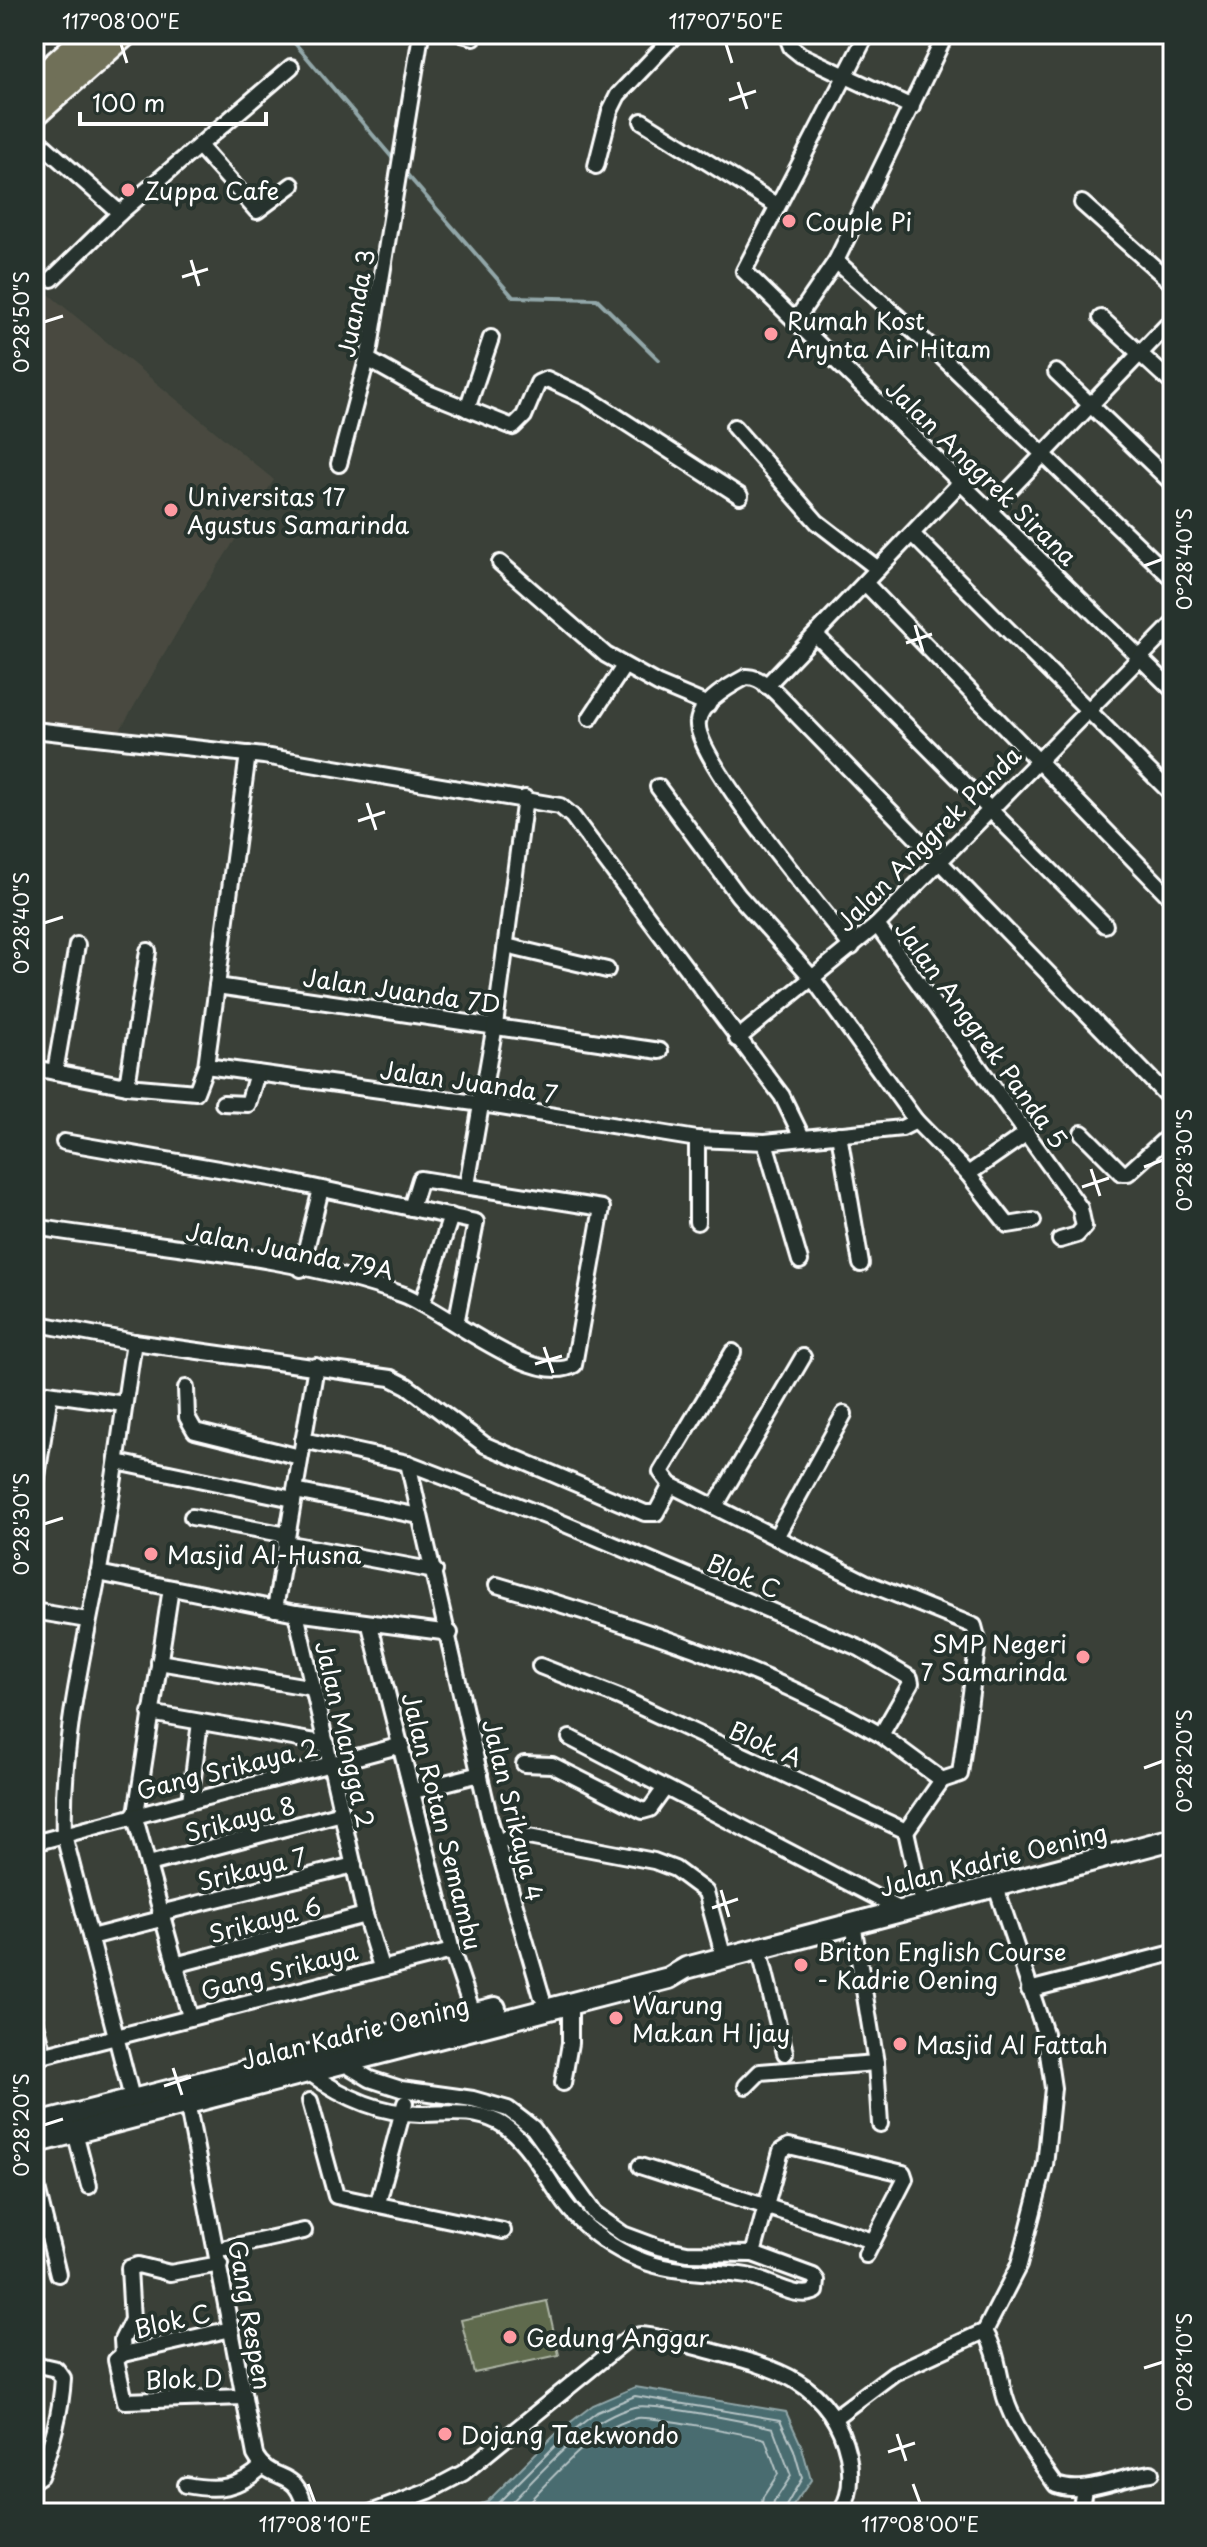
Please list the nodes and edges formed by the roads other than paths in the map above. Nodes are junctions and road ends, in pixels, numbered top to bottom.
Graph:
1 (91, 34) edge
2 (123, 34) edge
3 (421, 34) edge
4 (676, 34) edge
5 (786, 34) edge
6 (867, 34) edge
7 (946, 34) edge
8 (291, 67) dead end
9 (846, 76) junction
10 (34, 85) edge
11 (912, 107) junction
12 (34, 113) edge
13 (642, 121) dead end
14 (34, 137) edge
15 (200, 147) junction
16 (596, 166) dead end
17 (292, 185) dead end
18 (1082, 203) dead end
19 (776, 205) junction
20 (120, 213) junction
21 (836, 261) junction
22 (52, 279) dead end
23 (1173, 284) edge
24 (1101, 318) dead end
25 (1173, 319) edge
26 (795, 321) junction
27 (491, 338) dead end
28 (1140, 353) junction
29 (367, 359) junction
30 (1056, 372) dead end
31 (1173, 384) edge
32 (1090, 405) junction
33 (467, 409) junction
34 (734, 427) dead end
35 (1042, 454) junction
36 (339, 464) dead end
37 (961, 482) junction
38 (1173, 484) edge
39 (740, 496) dead end
40 (990, 510) junction
41 (912, 534) junction
42 (500, 563) dead end
43 (878, 569) junction
44 (1173, 579) edge
45 (865, 583) junction
46 (1173, 624) edge
47 (816, 635) junction
48 (1139, 656) junction
49 (624, 666) junction
50 (766, 686) junction
51 (1173, 690) edge
52 (708, 705) junction
53 (1085, 710) junction
54 (590, 718) dead end
55 (34, 730) edge
56 (248, 754) junction
57 (1037, 759) junction
58 (658, 787) dead end
59 (1173, 795) edge
60 (525, 798) junction
61 (987, 810) junction
62 (937, 861) junction
63 (1173, 900) edge
64 (877, 925) junction
65 (1105, 925) dead end
66 (77, 945) dead end
67 (506, 946) junction
68 (852, 947) junction
69 (148, 951) dead end
70 (607, 970) dead end
71 (813, 979) junction
72 (217, 986) junction
73 (495, 1025) junction
74 (737, 1039) junction
75 (660, 1051) dead end
76 (206, 1066) junction
77 (34, 1068) edge
78 (55, 1072) junction
79 (257, 1073) junction
80 (127, 1086) junction
81 (1173, 1102) edge
82 (223, 1103) dead end
83 (482, 1104) junction
84 (916, 1121) junction
85 (1173, 1132) edge
86 (1027, 1133) junction
87 (1082, 1133) dead end
88 (839, 1134) junction
89 (802, 1137) junction
90 (697, 1139) junction
91 (64, 1142) dead end
92 (765, 1142) junction
93 (968, 1174) junction
94 (467, 1185) junction
95 (321, 1189) junction
96 (411, 1208) junction
97 (451, 1216) junction
98 (1033, 1221) dead end
99 (697, 1222) dead end
100 (34, 1227) edge
101 (1060, 1240) dead end
102 (800, 1261) dead end
103 (861, 1264) dead end
104 (301, 1269) junction
105 (422, 1304) junction
106 (34, 1323) edge
107 (456, 1324) junction
108 (134, 1342) junction
109 (733, 1352) dead end
110 (803, 1357) dead end
111 (316, 1366) junction
112 (186, 1388) dead end
113 (34, 1391) edge
114 (50, 1394) junction
115 (124, 1404) junction
116 (844, 1414) dead end
117 (303, 1440) junction
118 (38, 1444) edge
119 (300, 1457) junction
120 (117, 1462) junction
121 (408, 1463) junction
122 (671, 1485) junction
123 (34, 1495) edge
124 (294, 1495) junction
125 (716, 1505) junction
126 (419, 1516) junction
127 (192, 1517) dead end
128 (776, 1537) junction
129 (286, 1539) junction
130 (435, 1571) junction
131 (98, 1573) junction
132 (497, 1585) dead end
133 (171, 1588) junction
134 (275, 1609) junction
135 (34, 1611) edge
136 (296, 1613) junction
137 (87, 1620) junction
138 (370, 1625) junction
139 (450, 1633) junction
140 (159, 1662) junction
141 (540, 1666) dead end
142 (314, 1688) junction
143 (150, 1713) junction
144 (200, 1722) junction
145 (881, 1735) junction
146 (570, 1738) dead end
147 (327, 1744) junction
148 (402, 1745) junction
149 (524, 1764) dead end
150 (332, 1765) junction
151 (480, 1774) junction
152 (942, 1780) junction
153 (665, 1788) junction
154 (414, 1791) junction
155 (190, 1801) junction
156 (342, 1813) junction
157 (135, 1814) junction
158 (906, 1831) junction
159 (64, 1835) junction
160 (1173, 1839) edge
161 (496, 1841) junction
162 (34, 1843) edge
163 (149, 1864) junction
164 (354, 1865) junction
165 (995, 1884) junction
166 (922, 1903) junction
167 (899, 1909) junction
168 (365, 1915) junction
169 (161, 1916) junction
170 (853, 1923) junction
171 (91, 1937) junction
172 (759, 1948) junction
173 (452, 1951) junction
174 (1173, 1953) edge
175 (724, 1958) junction
176 (175, 1965) junction
177 (381, 1967) junction
178 (686, 1968) junction
179 (1029, 1990) junction
180 (542, 1997) junction
181 (570, 2003) junction
182 (34, 2016) edge
183 (190, 2017) junction
184 (475, 2021) junction
185 (118, 2035) junction
186 (325, 2051) junction
187 (785, 2053) dead end
188 (39, 2056) edge
189 (343, 2063) junction
190 (876, 2063) junction
191 (308, 2072) junction
192 (563, 2083) dead end
193 (746, 2086) dead end
194 (409, 2091) junction
195 (310, 2101) dead end
196 (187, 2102) junction
197 (134, 2108) junction
198 (403, 2112) junction
199 (880, 2124) dead end
200 (34, 2125) edge
201 (75, 2132) junction
202 (34, 2143) edge
203 (640, 2166) dead end
204 (34, 2176) edge
205 (89, 2186) dead end
206 (37, 2200) edge
207 (378, 2203) junction
208 (767, 2205) junction
209 (304, 2231) dead end
210 (503, 2231) dead end
211 (873, 2241) junction
212 (753, 2254) junction
213 (866, 2255) dead end
214 (219, 2257) junction
215 (677, 2270) junction
216 (58, 2274) dead end
217 (673, 2286) dead end
218 (231, 2329) junction
219 (985, 2331) junction
220 (123, 2354) junction
221 (34, 2364) edge
222 (244, 2397) junction
223 (834, 2418) junction
224 (263, 2466) junction
225 (1151, 2473) dead end
226 (34, 2480) edge
227 (186, 2485) dead end
228 (1084, 2489) junction
229 (843, 2511) edge
230 (306, 2513) edge
231 (370, 2513) edge
232 (1080, 2513) edge

1 - 10 highway
2 - 12 highway
3 - 29 street, Juanda 3
4 - 16 street
5 - 9 street
6 - 9 street
7 - 11 street
8 - 15 street
9 - 11 street
9 - 19 street
11 - 21 street
13 - 19 street
14 - 20 street
15 - 17 street
15 - 20 street
18 - 23 street
19 - 26 street, Jalan Anggrek Sirana
20 - 22 street
21 - 26 street
21 - 35 street
24 - 28 street
25 - 28 street
26 - 37 street, Jalan Anggrek Sirana
27 - 33 street
28 - 31 street
28 - 32 street
29 - 33 street
29 - 36 street, Juanda 3
30 - 32 street
32 - 35 street
32 - 38 street
33 - 39 street
34 - 43 street
35 - 40 street
35 - 44 street
37 - 40 street, Jalan Anggrek Sirana
37 - 41 street
40 - 48 street, Jalan Anggrek Sirana
41 - 43 street
41 - 53 street
42 - 49 street
43 - 45 street
45 - 47 street
45 - 57 street
46 - 48 street, Jalan Anggrek Panda
47 - 50 street
47 - 61 street
48 - 51 street, Jalan Anggrek Sirana
48 - 53 street, Jalan Anggrek Panda
49 - 52 street
49 - 54 street
50 - 52 street
50 - 62 street
52 - 68 street
53 - 57 street, Jalan Anggrek Panda
53 - 59 street
55 - 56 street
56 - 60 street
56 - 72 street
57 - 61 street, Jalan Anggrek Panda
57 - 63 street
58 - 71 street
60 - 67 street
60 - 74 street
61 - 62 street, Jalan Anggrek Panda
61 - 65 street
62 - 64 street, Jalan Anggrek Panda
62 - 81 street
64 - 68 street, Jalan Anggrek Panda
64 - 86 street, Jalan Anggrek Panda 5
66 - 78 street
67 - 70 street
67 - 73 street
68 - 71 street, Jalan Anggrek Panda
69 - 80 street
71 - 74 street, Jalan Anggrek Panda
71 - 84 street
72 - 73 street, Jalan Juanda 7D
72 - 76 street
73 - 75 street, Jalan Juanda 7D
73 - 83 street
74 - 89 street
76 - 79 street, Jalan Juanda 7
76 - 80 street
77 - 78 street
78 - 80 street
79 - 82 street
79 - 83 street, Jalan Juanda 7
83 - 90 street, Jalan Juanda 7
83 - 94 street
84 - 88 street, Jalan Juanda 7
84 - 93 street
85 - 87 street
86 - 93 street
86 - 101 street, Jalan Anggrek Panda 5
88 - 89 street, Jalan Juanda 7
88 - 103 street
89 - 92 street, Jalan Juanda 7
90 - 92 street, Jalan Juanda 7
90 - 99 street
91 - 95 street
92 - 102 street
93 - 98 street
94 - 96 street
94 - 107 street, Jalan Juanda 79A
95 - 96 street
95 - 104 street
96 - 97 street
97 - 105 street
97 - 107 street
100 - 104 street, Jalan Juanda 79A
104 - 105 street, Jalan Juanda 79A
105 - 107 street, Jalan Juanda 79A
106 - 108 street
108 - 111 street
108 - 115 street
109 - 122 street
110 - 125 street
111 - 117 street
111 - 122 street
112 - 119 street
113 - 114 street
114 - 115 street
114 - 118 street
115 - 120 street
116 - 128 street
117 - 119 street
117 - 121 street
118 - 123 street
119 - 124 street
120 - 124 street
120 - 131 street
121 - 126 street, Jalan Srikaya 4
121 - 145 street, Blok C
122 - 125 street
124 - 126 street
124 - 129 street
125 - 128 street
126 - 130 street, Jalan Srikaya 4
127 - 129 street
128 - 152 street
129 - 130 street
129 - 134 street
130 - 139 street, Jalan Srikaya 4
131 - 133 street
131 - 137 street
132 - 145 street
133 - 134 street
133 - 140 street
134 - 136 street
135 - 137 street
136 - 138 street
136 - 142 street, Jalan Mangga 2
137 - 159 street
138 - 139 street
138 - 148 street, Jalan Rotan Semambu
139 - 151 street, Jalan Srikaya 4
140 - 142 street
140 - 143 street
141 - 158 street, Blok A
142 - 147 street, Jalan Mangga 2
143 - 144 street
143 - 157 street
144 - 147 street
144 - 155 street
145 - 152 street
146 - 153 street
147 - 150 street, Jalan Mangga 2
148 - 150 street, Gang Srikaya 2
148 - 154 street, Jalan Rotan Semambu
149 - 153 street
150 - 155 street, Gang Srikaya 2
150 - 156 street, Jalan Mangga 2
151 - 154 street
151 - 161 street, Jalan Srikaya 4
152 - 158 street
153 - 167 street
154 - 173 street, Jalan Rotan Semambu
155 - 157 street, Gang Srikaya 2
156 - 163 street, Srikaya 8
156 - 164 street, Jalan Mangga 2
157 - 159 street, Gang Srikaya 2
157 - 163 street
158 - 166 street
159 - 162 street, Gang Srikaya 2
159 - 171 street
160 - 165 main road, Jalan Kadrie Oening
161 - 175 street
161 - 180 street, Jalan Srikaya 4
163 - 169 street
164 - 168 street, Jalan Mangga 2
164 - 169 street, Srikaya 7
165 - 166 main road, Jalan Kadrie Oening
165 - 179 street
166 - 167 main road, Jalan Kadrie Oening
167 - 170 main road, Jalan Kadrie Oening
168 - 176 street, Srikaya 6
168 - 177 street, Jalan Mangga 2
169 - 171 street, Srikaya 7
169 - 176 street
170 - 172 main road, Jalan Kadrie Oening
170 - 190 street
171 - 185 street
172 - 175 main road, Jalan Kadrie Oening
172 - 187 street
173 - 177 street, Gang Srikaya
173 - 184 street, Jalan Rotan Semambu
174 - 179 street
175 - 178 main road, Jalan Kadrie Oening
176 - 183 street
177 - 183 street, Gang Srikaya
178 - 180 main road, Jalan Kadrie Oening
178 - 181 main road, Jalan Kadrie Oening
179 - 219 street
180 - 184 main road, Jalan Kadrie Oening
181 - 184 main road, Jalan Kadrie Oening
181 - 192 street
182 - 188 street
183 - 185 street, Gang Srikaya
184 - 186 main road, Jalan Kadrie Oening
184 - 189 main road, Jalan Kadrie Oening
185 - 188 street, Gang Srikaya
185 - 197 street
186 - 189 street
186 - 197 main road, Jalan Kadrie Oening
189 - 191 main road, Jalan Kadrie Oening
189 - 194 street
190 - 193 street
190 - 199 street
191 - 196 main road, Jalan Kadrie Oening
191 - 198 street
194 - 198 street
194 - 212 street
195 - 207 street
196 - 197 main road, Jalan Kadrie Oening
196 - 214 street, Gang Respen
197 - 200 main road, Jalan Kadrie Oening
197 - 201 main road, Jalan Kadrie Oening
198 - 207 street
198 - 215 street
201 - 202 main road, Jalan Kadrie Oening
201 - 205 street
203 - 208 street
204 - 206 street
206 - 216 street
207 - 210 street
208 - 211 street
208 - 211 street
208 - 212 street
209 - 214 street
211 - 213 street
212 - 215 street
214 - 218 street, Gang Respen
214 - 220 street
215 - 217 street
218 - 220 street, Blok C
218 - 222 street, Gang Respen
219 - 223 street
219 - 228 street
220 - 222 street, Blok D
221 - 226 street
222 - 224 street, Gang Respen
223 - 229 street
223 - 231 street
224 - 227 street
224 - 230 street
225 - 228 street
228 - 232 street

